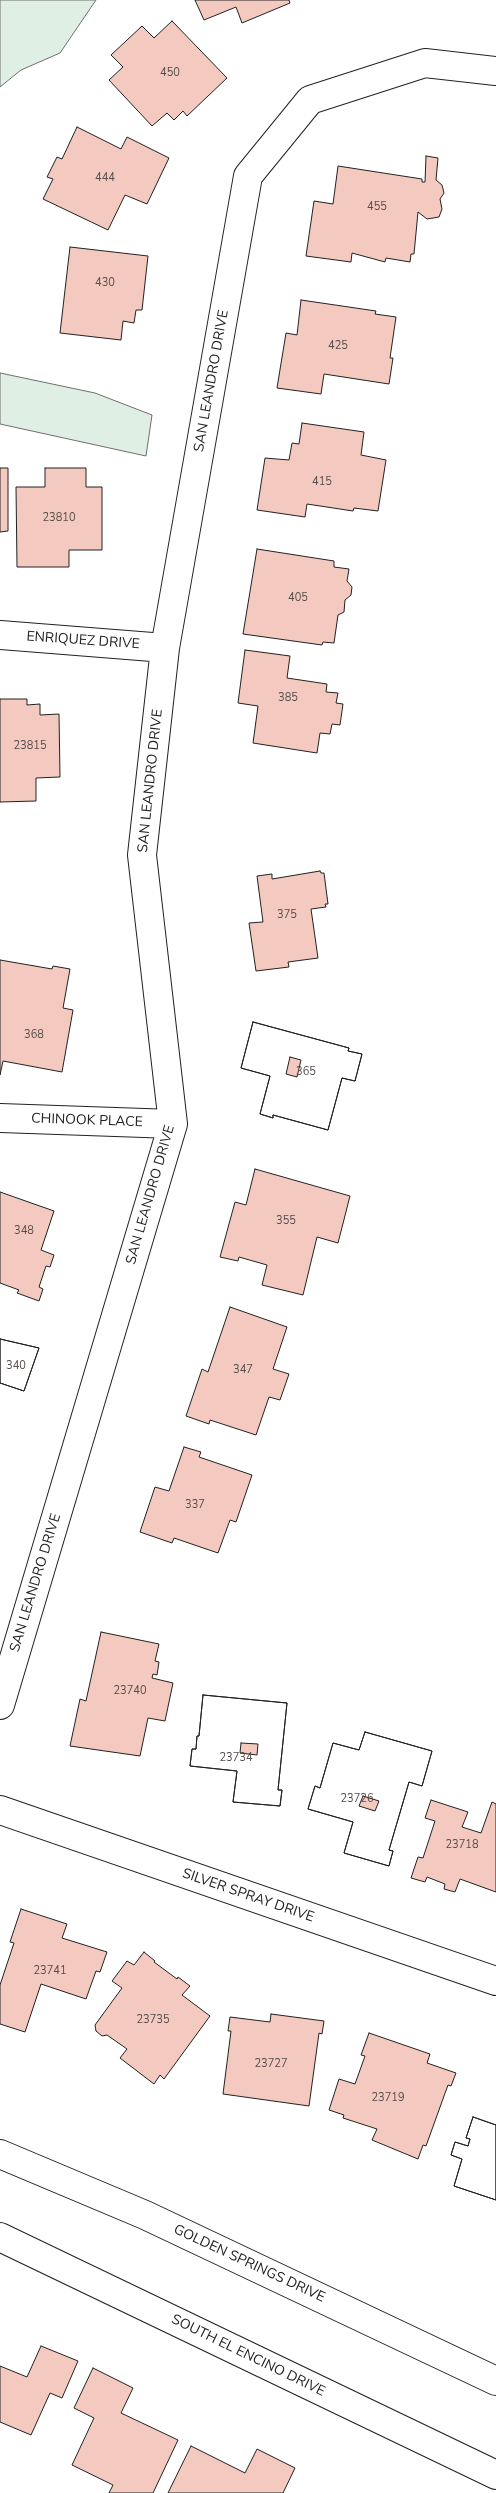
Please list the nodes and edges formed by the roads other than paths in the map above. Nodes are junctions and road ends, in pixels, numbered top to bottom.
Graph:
1 (496, 71) edge
2 (0, 635) edge
3 (165, 648) junction
4 (0, 1118) edge
5 (173, 1124) junction
6 (0, 1705) edge
7 (0, 1810) edge
8 (496, 1981) edge
9 (0, 2154) edge
10 (0, 2237) edge
11 (496, 2381) edge
12 (496, 2475) edge

1 - 3 street, SAN LEANDRO DRIVE
2 - 3 street, ENRIQUEZ DRIVE
3 - 5 street, SAN LEANDRO DRIVE
4 - 5 street, CHINOOK PLACE
5 - 6 street, SAN LEANDRO DRIVE
7 - 8 street, SILVER SPRAY DRIVE
9 - 11 street, GOLDEN SPRINGS DRIVE
10 - 12 street, SOUTH EL ENCINO DRIVE

